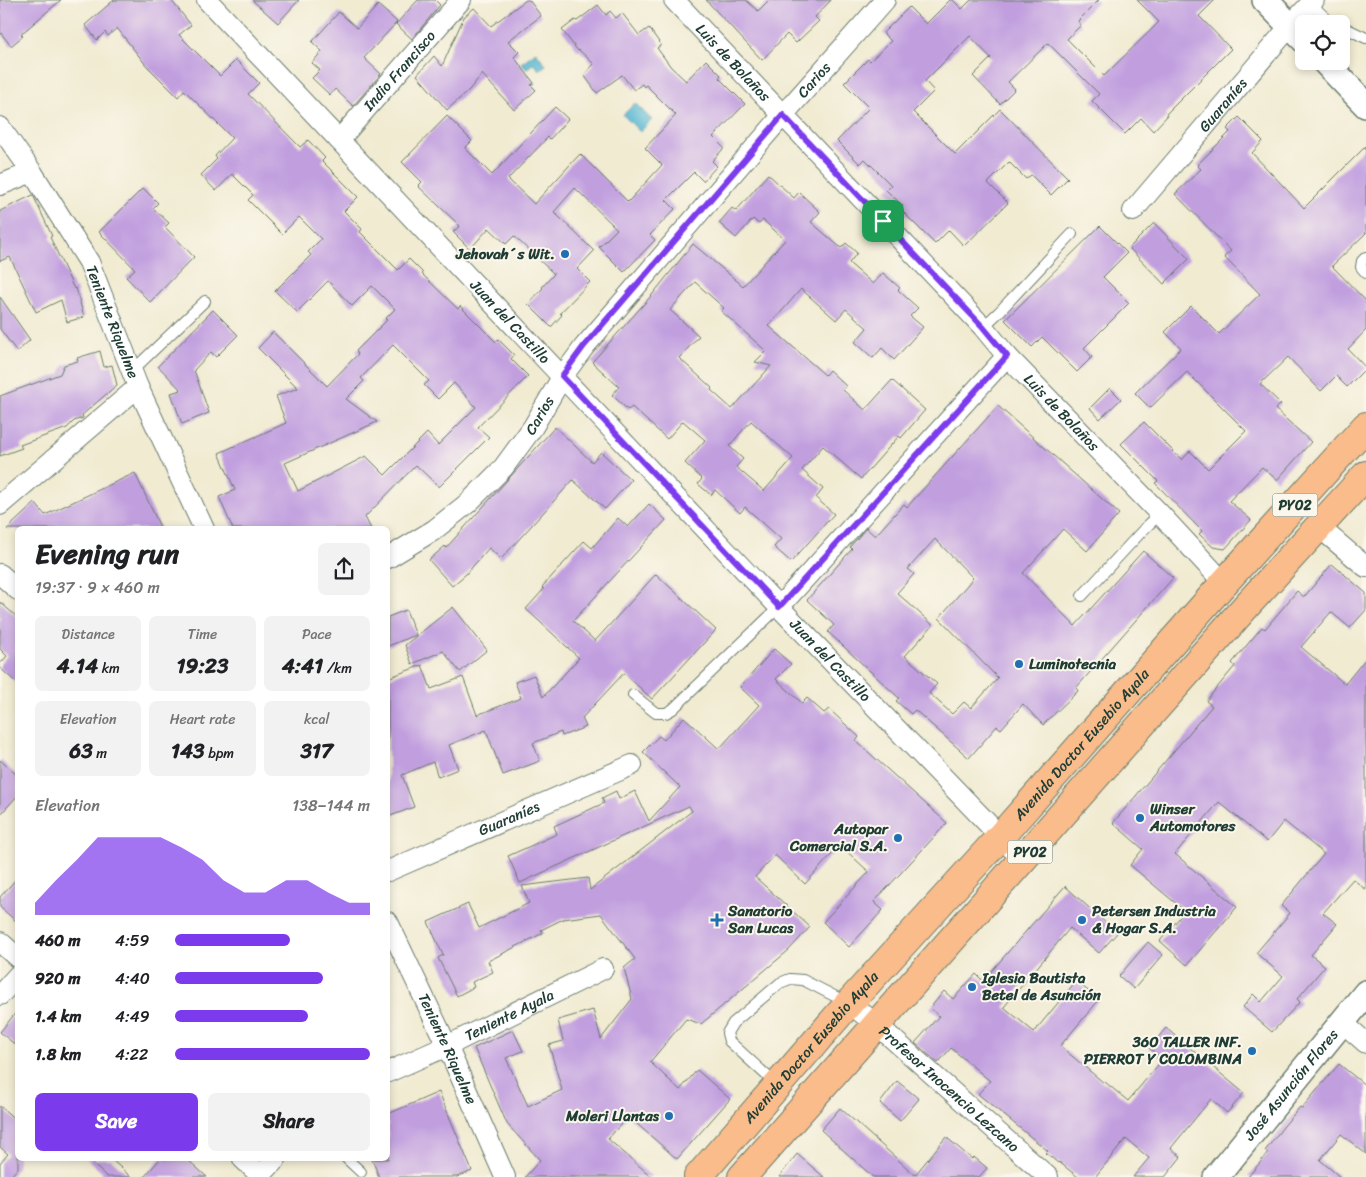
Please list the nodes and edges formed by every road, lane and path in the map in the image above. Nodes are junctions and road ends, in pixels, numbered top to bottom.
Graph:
1 (207, 0) edge
2 (461, 0) edge
3 (674, 0) edge
4 (885, 0) edge
5 (1265, 0) edge
6 (1312, 2) edge
7 (1306, 15) edge
8 (1324, 15) edge
9 (1350, 30) edge
10 (1295, 31) edge
11 (1295, 35) edge
12 (1366, 38) edge
13 (1333, 70) edge
14 (1366, 105) edge
15 (783, 115) junction
16 (0, 127) edge
17 (339, 140) junction
18 (32, 172) junction
19 (0, 185) edge
20 (1133, 211) dead end
21 (1072, 234) dead end
22 (1366, 257) edge
23 (1366, 273) edge
24 (205, 301) dead end
25 (983, 327) junction
26 (1007, 356) junction
27 (562, 376) junction
28 (135, 379) junction
29 (1366, 426) edge
30 (1366, 475) edge
31 (0, 504) edge
32 (1160, 514) junction
33 (203, 526) edge
34 (1319, 527) junction
35 (390, 557) edge
36 (1366, 567) edge
37 (0, 574) edge
38 (1224, 583) junction
39 (15, 587) edge
40 (1082, 596) dead end
41 (779, 607) junction
42 (633, 695) dead end
43 (632, 765) dead end
44 (1000, 837) junction
45 (1023, 860) junction
46 (390, 870) edge
47 (390, 926) edge
48 (0, 942) edge
49 (15, 955) edge
50 (603, 969) dead end
51 (15, 978) edge
52 (1366, 993) edge
53 (0, 995) edge
54 (849, 1004) junction
55 (1342, 1022) junction
56 (876, 1024) junction
57 (1366, 1043) edge
58 (447, 1046) junction
59 (390, 1071) edge
60 (778, 1086) junction
61 (245, 1161) edge
62 (274, 1161) edge
63 (349, 1161) edge
64 (361, 1172) dead end
65 (260, 1176) edge
66 (505, 1177) edge
67 (698, 1177) edge
68 (742, 1177) edge
69 (1048, 1177) edge
70 (1216, 1177) edge

1 - 17 street, Juan del Castillo
2 - 17 street, Indio Francisco
3 - 15 street, Luis de Bolaños
4 - 15 street, Carios
5 - 10 street
6 - 7 street, Guaraníes
6 - 8 lane
9 - 12 lane
11 - 20 street, Guaraníes
13 - 14 street
15 - 25 street, Luis de Bolaños
15 - 27 street, Carios
16 - 18 street, Teniente Riquelme
17 - 27 street, Juan del Castillo
18 - 19 street
18 - 28 street, Teniente Riquelme
21 - 25 lane
22 - 23 lane
24 - 28 lane
25 - 26 street, Luis de Bolaños
26 - 32 street, Luis de Bolaños
26 - 41 street
27 - 35 street, Carios
27 - 41 street, Juan del Castillo
28 - 31 street
28 - 33 street, Teniente Riquelme
29 - 38 highway, Avenida Doctor Eusebio Ayala / PY02
30 - 34 highway, PY02
32 - 38 street, Luis de Bolaños
32 - 40 lane
34 - 36 street
34 - 45 highway, PY02
37 - 39 street
38 - 44 highway, Avenida Doctor Eusebio Ayala / PY02
41 - 42 lane
41 - 44 street, Juan del Castillo
43 - 46 street, Guaraníes
44 - 45 street, Juan del Castillo
44 - 54 highway, Avenida Doctor Eusebio Ayala / PY02
45 - 56 highway, PY02
47 - 58 street, Teniente Riquelme
48 - 49 street
50 - 58 street, Teniente Ayala
51 - 53 street
52 - 55 street, José Asunción Flores
54 - 56 street, Profesor Inocencio Lezcano
54 - 60 highway, Avenida Doctor Eusebio Ayala / PY02
54 - 60 lane
55 - 57 street
55 - 70 street, José Asunción Flores
56 - 68 highway, PY02
56 - 69 street, Profesor Inocencio Lezcano
58 - 59 street, Teniente Ayala
58 - 66 street, Teniente Riquelme
60 - 67 highway, Avenida Doctor Eusebio Ayala / PY02
61 - 65 street
62 - 65 street
63 - 64 lane

